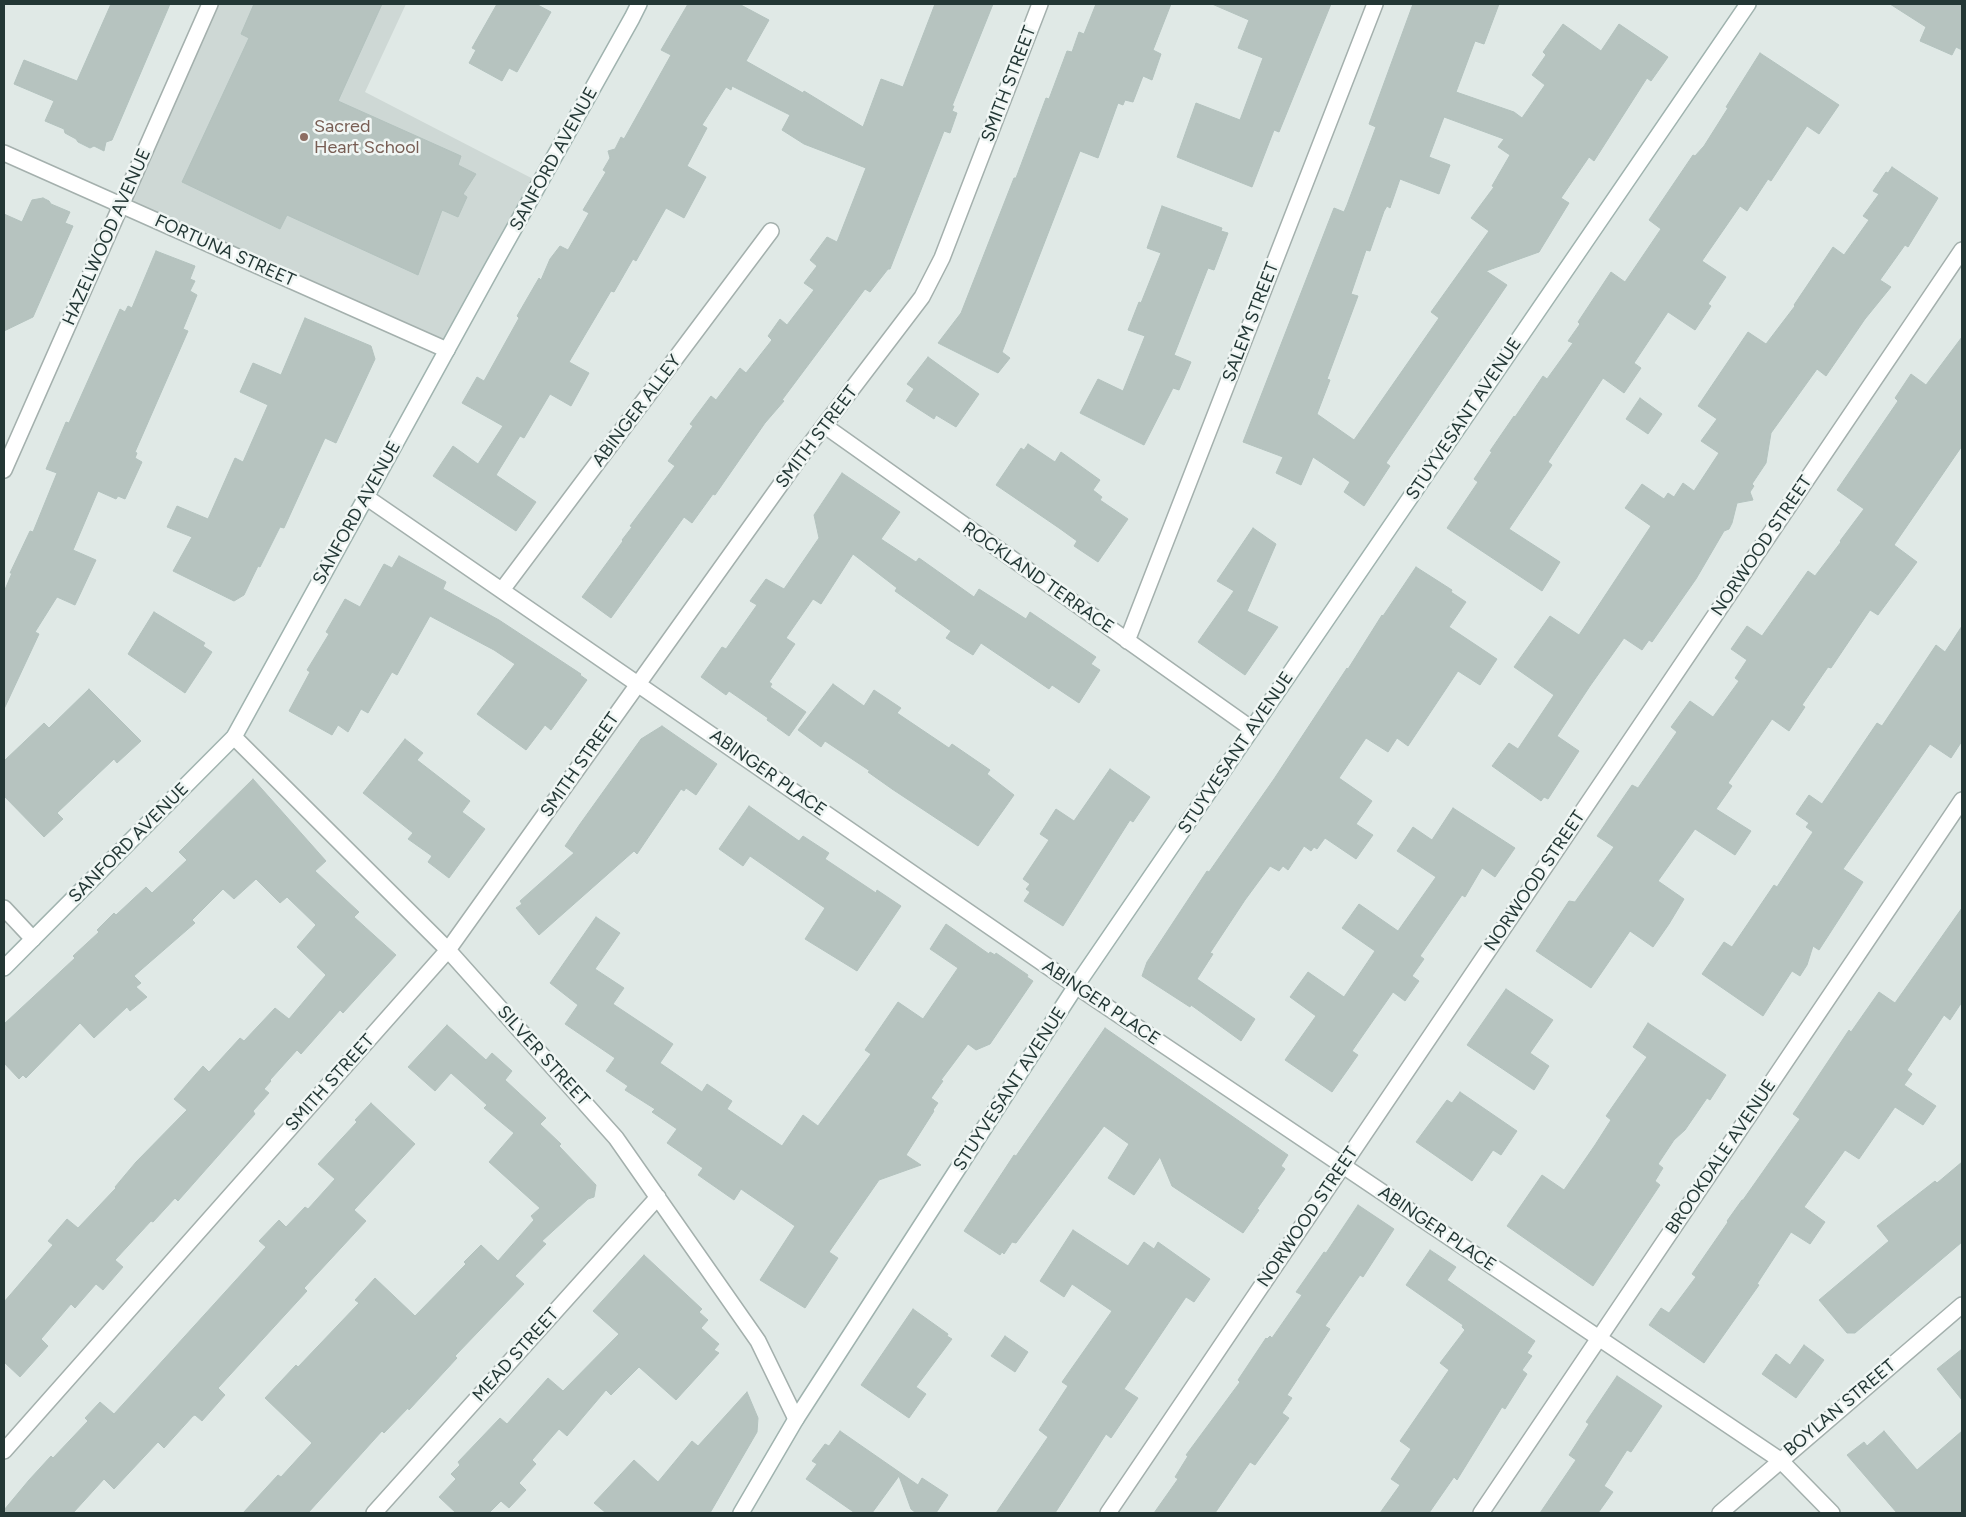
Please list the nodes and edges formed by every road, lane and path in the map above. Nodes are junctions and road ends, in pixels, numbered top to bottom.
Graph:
1 (210, 4) edge
2 (639, 4) edge
3 (1040, 4) edge
4 (1375, 4) edge
5 (1748, 4) edge
6 (4, 153) edge
7 (121, 205) junction
8 (770, 231) dead end
9 (1962, 250) edge
10 (447, 350) junction
11 (825, 426) junction
12 (4, 470) edge
13 (366, 497) junction
14 (502, 590) junction
15 (1127, 641) junction
16 (638, 684) junction
17 (1252, 729) junction
18 (234, 738) junction
19 (1962, 800) edge
20 (4, 908) edge
21 (33, 938) junction
22 (448, 950) junction
23 (4, 968) edge
24 (1076, 986) junction
25 (1342, 1166) junction
26 (658, 1197) junction
27 (1962, 1304) edge
28 (1599, 1338) junction
29 (796, 1419) junction
30 (4, 1451) edge
31 (1780, 1460) junction
32 (374, 1513) edge
33 (741, 1513) edge
34 (1108, 1513) edge
35 (1481, 1513) edge
36 (1720, 1513) edge
37 (1832, 1513) edge

1 - 7 street, HAZELWOOD AVENUE
2 - 10 street, SANFORD AVENUE
3 - 11 street, SMITH STREET
4 - 15 street, SALEM STREET
5 - 17 street, STUYVESANT AVENUE
6 - 7 street, FORTUNA STREET
7 - 10 street, FORTUNA STREET
7 - 12 street, HAZELWOOD AVENUE
8 - 14 street, ABINGER ALLEY
9 - 25 street, NORWOOD STREET
10 - 13 street, SANFORD AVENUE
11 - 15 street, ROCKLAND TERRACE
11 - 16 street, SMITH STREET
13 - 14 street, ABINGER PLACE
13 - 18 street, SANFORD AVENUE
14 - 16 street, ABINGER PLACE
15 - 17 street, ROCKLAND TERRACE
16 - 22 street, SMITH STREET
16 - 24 street, ABINGER PLACE
17 - 24 street, STUYVESANT AVENUE
18 - 21 street, SANFORD AVENUE
18 - 22 street, SILVER STREET
19 - 28 street, BROOKDALE AVENUE
20 - 21 street
21 - 23 street, SANFORD AVENUE
22 - 26 street, SILVER STREET
22 - 30 street, SMITH STREET
24 - 25 street, ABINGER PLACE
24 - 29 street, STUYVESANT AVENUE
25 - 28 street, ABINGER PLACE
25 - 34 street, NORWOOD STREET
26 - 29 street, SILVER STREET
26 - 32 street, MEAD STREET
27 - 31 street, BOYLAN STREET
28 - 31 street, ABINGER PLACE
28 - 35 street, BROOKDALE AVENUE
29 - 33 street, STUYVESANT AVENUE
31 - 36 street, BOYLAN STREET
31 - 37 street, ABINGER PLACE

